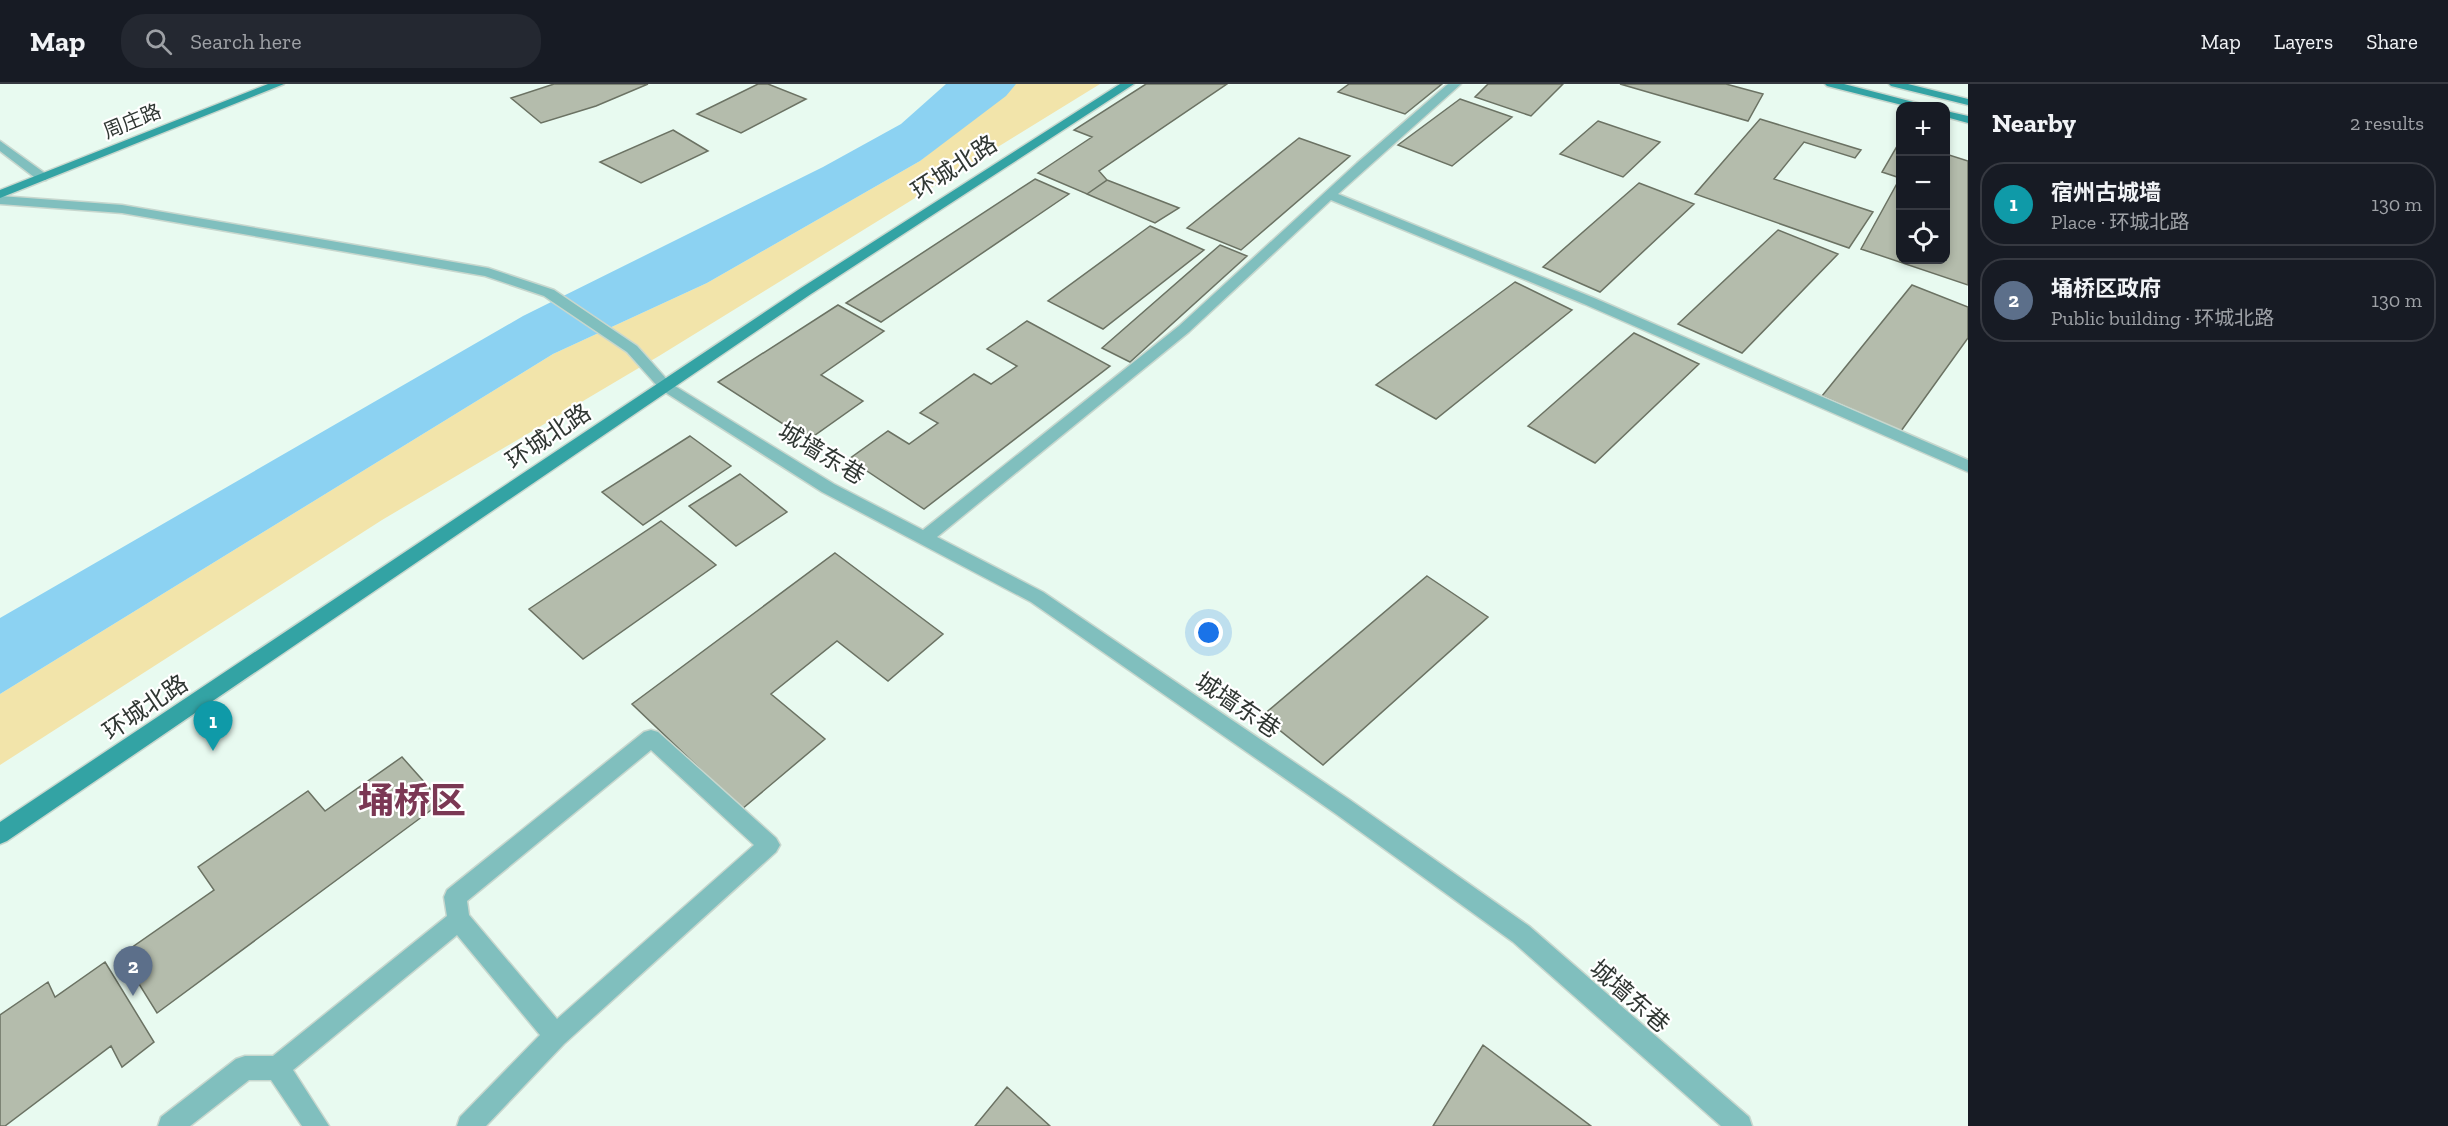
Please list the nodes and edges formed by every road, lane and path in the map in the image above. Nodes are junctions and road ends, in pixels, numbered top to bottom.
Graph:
1 (278, 84) edge
2 (1128, 84) edge
3 (1455, 84) edge
4 (1831, 84) edge
5 (1895, 84) edge
6 (1901, 102) edge
7 (1968, 102) edge
8 (1950, 115) edge
9 (1968, 120) edge
10 (0, 145) edge
11 (42, 177) junction
12 (0, 194) edge
13 (1329, 195) junction
14 (0, 200) edge
15 (665, 386) junction
16 (1968, 466) edge
17 (924, 539) junction
18 (0, 834) edge
19 (459, 920) junction
20 (556, 1036) junction
21 (277, 1068) junction
22 (170, 1126) edge
23 (317, 1126) edge
24 (470, 1126) edge
25 (1740, 1126) edge

1 - 11 main road, 周庄路
2 - 15 main road, 环城北路
3 - 13 street
4 - 6 main road
5 - 7 main road
8 - 9 main road
10 - 11 street
11 - 12 main road, 周庄路
13 - 16 street
13 - 17 street
14 - 15 street, 城墙东巷
15 - 17 street, 城墙东巷
15 - 18 main road, 环城北路
17 - 25 street, 城墙东巷
19 - 20 street
19 - 20 street
19 - 21 street
20 - 24 street
21 - 22 street
21 - 23 street

